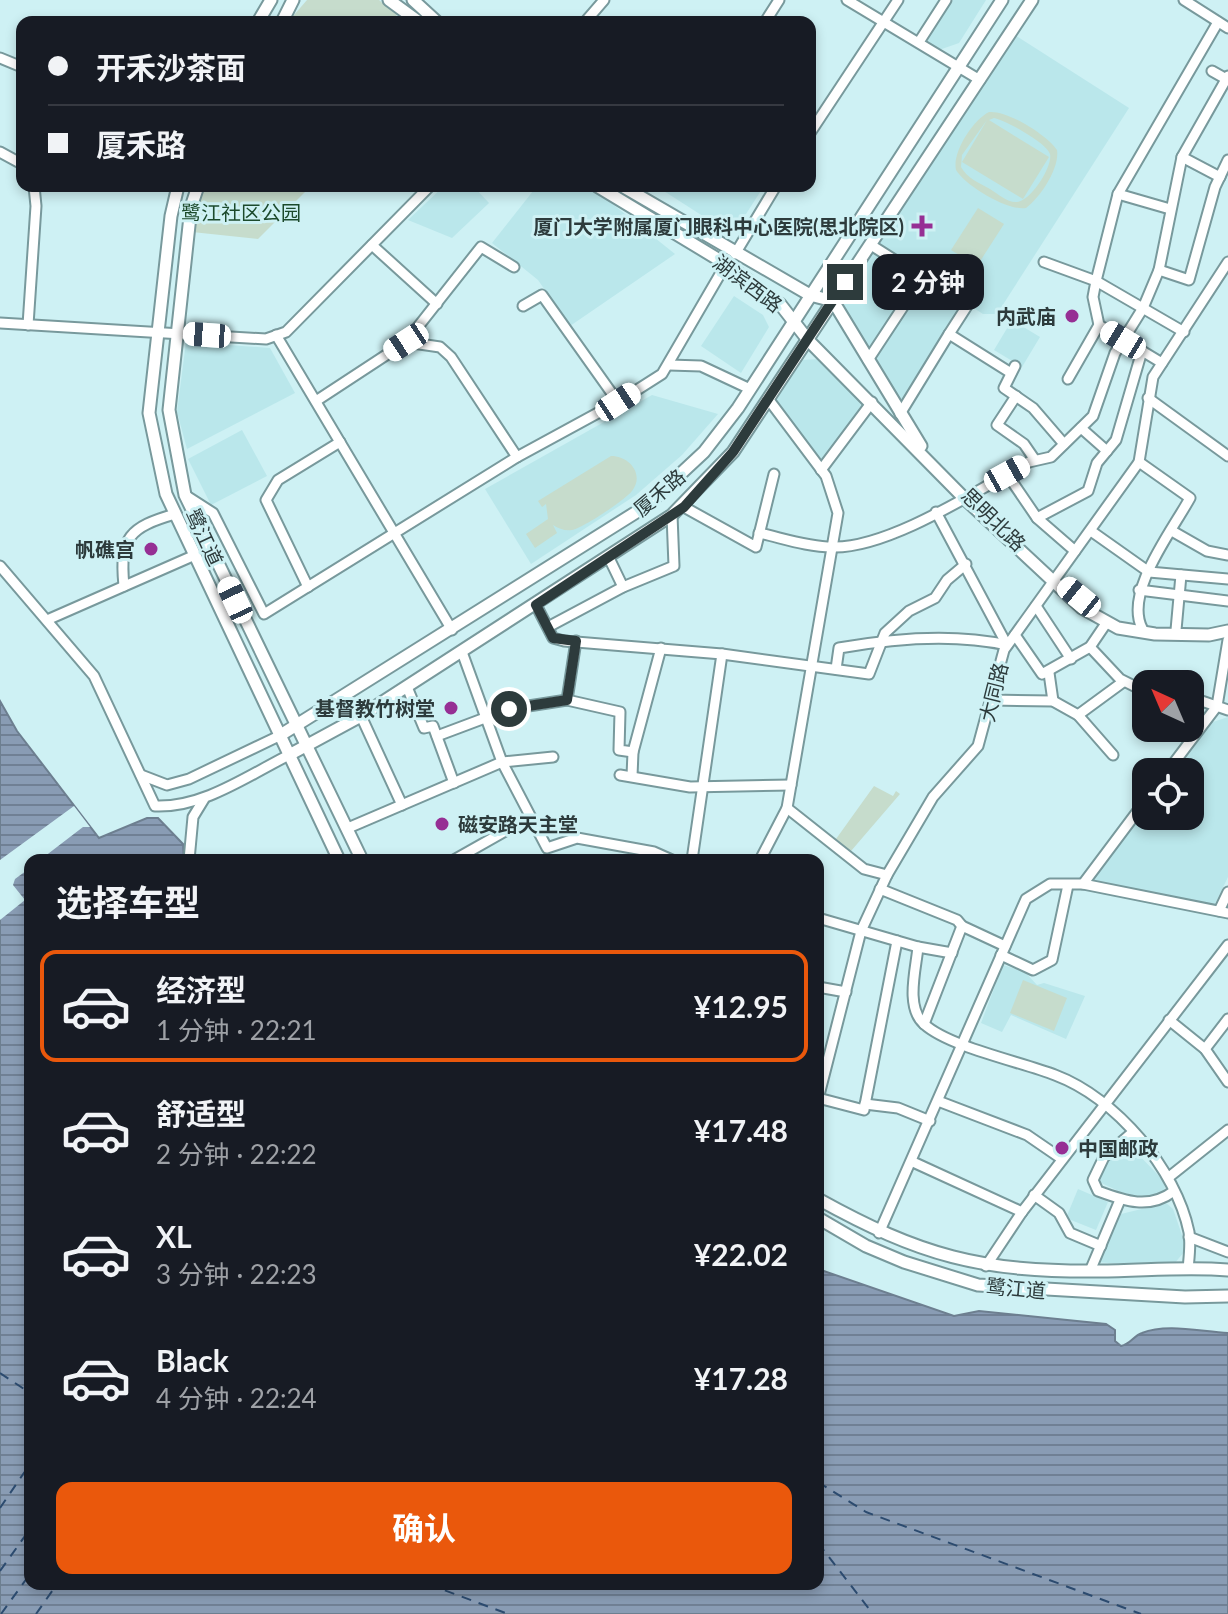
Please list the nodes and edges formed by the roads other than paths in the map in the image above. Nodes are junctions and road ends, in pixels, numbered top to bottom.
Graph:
1 (300, 0) edge
2 (389, 0) edge
3 (604, 0) edge
4 (847, 0) edge
5 (898, 0) edge
6 (946, 0) edge
7 (1002, 0) edge
8 (1032, 0) edge
9 (1184, 0) edge
10 (414, 1) edge
11 (286, 16) edge
12 (411, 16) edge
13 (430, 16) edge
14 (590, 16) edge
15 (885, 22) junction
16 (1218, 22) junction
17 (1228, 28) edge
18 (919, 42) junction
19 (959, 68) junction
20 (1212, 71) dead end
21 (1227, 78) edge
22 (980, 80) junction
23 (816, 124) edge
24 (1182, 157) junction
25 (1225, 170) edge
26 (35, 192) edge
27 (177, 192) edge
28 (196, 192) edge
29 (424, 192) edge
30 (607, 192) edge
31 (632, 192) edge
32 (772, 192) edge
33 (1118, 194) junction
34 (1170, 209) junction
35 (372, 245) junction
36 (871, 245) junction
37 (735, 254) junction
38 (1044, 262) dead end
39 (1228, 262) edge
40 (726, 264) junction
41 (514, 267) dead end
42 (1159, 270) junction
43 (922, 278) junction
44 (1096, 281) junction
45 (810, 295) junction
46 (833, 301) junction
47 (437, 304) junction
48 (523, 306) dead end
49 (1143, 308) junction
50 (793, 319) junction
51 (0, 323) edge
52 (28, 325) junction
53 (1099, 325) junction
54 (158, 332) junction
55 (1184, 332) junction
56 (178, 334) junction
57 (949, 334) junction
58 (276, 335) junction
59 (808, 340) junction
60 (1123, 340) junction
61 (406, 342) junction
62 (1142, 351) junction
63 (868, 360) junction
64 (1162, 363) junction
65 (669, 365) junction
66 (1068, 379) dead end
67 (880, 381) junction
68 (750, 389) junction
69 (859, 389) junction
70 (1016, 396) junction
71 (1148, 398) junction
72 (769, 400) junction
73 (316, 401) junction
74 (618, 402) junction
75 (872, 402) junction
76 (900, 414) junction
77 (1081, 428) junction
78 (340, 442) junction
79 (1064, 444) junction
80 (1107, 451) junction
81 (1228, 456) edge
82 (517, 457) junction
83 (1035, 460) junction
84 (1139, 462) junction
85 (821, 470) junction
86 (774, 474) dead end
87 (1007, 474) junction
88 (185, 495) junction
89 (966, 496) junction
90 (684, 507) junction
91 (936, 512) junction
92 (175, 514) junction
93 (672, 515) junction
94 (1037, 518) junction
95 (1091, 531) junction
96 (1172, 531) junction
97 (394, 533) junction
98 (759, 533) junction
99 (832, 548) junction
100 (1075, 551) junction
101 (195, 555) junction
102 (1228, 555) edge
103 (609, 558) junction
104 (966, 564) junction
105 (0, 566) edge
106 (1149, 572) junction
107 (1181, 575) junction
108 (1053, 579) junction
109 (1228, 579) edge
110 (124, 586) junction
111 (308, 587) junction
112 (623, 587) junction
113 (1139, 590) junction
114 (1179, 595) junction
115 (1228, 601) edge
116 (536, 605) junction
117 (1036, 606) junction
118 (264, 614) junction
119 (47, 620) junction
120 (1107, 622) junction
121 (1228, 624) edge
122 (247, 626) junction
123 (548, 627) junction
124 (1142, 628) junction
125 (452, 630) junction
126 (1176, 630) junction
127 (1228, 631) edge
128 (1015, 635) junction
129 (882, 640) junction
130 (1228, 640) edge
131 (576, 641) junction
132 (1007, 645) junction
133 (1090, 647) junction
134 (661, 648) junction
135 (462, 652) junction
136 (722, 654) junction
137 (1071, 659) junction
138 (812, 665) junction
139 (836, 669) junction
140 (1049, 673) junction
141 (1123, 682) junction
142 (1132, 686) edge
143 (407, 687) junction
144 (567, 700) junction
145 (991, 700) junction
146 (1053, 701) junction
147 (1204, 702) edge
148 (1217, 706) junction
149 (509, 709) dead end
150 (1228, 710) edge
151 (1078, 715) junction
152 (361, 716) junction
153 (485, 718) junction
154 (296, 728) junction
155 (279, 736) junction
156 (437, 736) junction
157 (306, 746) junction
158 (633, 752) junction
159 (289, 755) junction
160 (1113, 755) dead end
161 (553, 757) dead end
162 (1178, 758) edge
163 (502, 762) junction
164 (141, 775) junction
165 (620, 775) dead end
166 (632, 776) junction
167 (454, 783) junction
168 (791, 785) junction
169 (702, 787) junction
170 (204, 798) junction
171 (402, 805) junction
172 (787, 808) junction
173 (530, 817) junction
174 (1132, 819) edge
175 (348, 828) junction
176 (547, 848) junction
177 (190, 854) edge
178 (336, 854) edge
179 (359, 854) edge
180 (465, 854) edge
181 (550, 854) edge
182 (658, 854) edge
183 (693, 854) edge
184 (763, 854) edge
185 (887, 875) junction
186 (1083, 884) junction
187 (1068, 885) junction
188 (880, 889) junction
189 (1228, 892) edge
190 (1223, 912) edge
191 (824, 920) edge
192 (962, 926) junction
193 (861, 931) junction
194 (897, 941) junction
195 (1228, 945) edge
196 (918, 947) junction
197 (1003, 951) junction
198 (952, 953) junction
199 (824, 988) edge
200 (846, 992) junction
201 (1228, 1019) edge
202 (1169, 1020) junction
203 (924, 1024) junction
204 (965, 1044) junction
205 (1205, 1049) junction
206 (824, 1075) edge
207 (1228, 1082) edge
208 (824, 1100) edge
209 (938, 1101) junction
210 (1106, 1103) junction
211 (865, 1104) junction
212 (930, 1121) junction
213 (1228, 1130) edge
214 (1132, 1133) junction
215 (1062, 1159) junction
216 (913, 1162) junction
217 (1169, 1177) junction
218 (1174, 1191) junction
219 (1034, 1195) junction
220 (1120, 1200) junction
221 (824, 1202) edge
222 (1022, 1212) junction
223 (824, 1222) edge
224 (879, 1233) junction
225 (1189, 1237) junction
226 (1101, 1246) junction
227 (1228, 1252) edge
228 (986, 1266) junction
229 (1188, 1269) junction
230 (1228, 1270) edge
231 (1090, 1271) junction
232 (1228, 1296) edge

1 - 11 main road
2 - 12 main road
3 - 14 street
4 - 15 street
5 - 15 street
6 - 18 street
7 - 19 main road, 厦禾路
8 - 22 main road, 厦禾路
9 - 16 street
10 - 13 main road
15 - 18 street
15 - 23 street
16 - 17 street
16 - 33 street
18 - 19 street
19 - 22 street
19 - 45 main road, 厦禾路
20 - 21 street
21 - 24 street
22 - 36 main road, 厦禾路
24 - 25 street
24 - 34 street
25 - 42 street
26 - 52 street
27 - 54 main road, 鹭江道
28 - 56 main road, 鹭江道
29 - 35 street
30 - 40 main road, 湖滨西路
31 - 37 main road, 湖滨西路
32 - 37 street
33 - 34 street
33 - 44 street
34 - 42 street
35 - 47 street
35 - 58 street
36 - 43 street
36 - 46 main road, 厦禾路
37 - 45 main road, 湖滨西路
38 - 44 street
39 - 55 street, 大同路
40 - 50 main road, 湖滨西路
40 - 65 street
41 - 47 street
42 - 49 street
43 - 57 street
43 - 63 street
44 - 49 street
44 - 53 street
45 - 46 main road, 湖滨西路
45 - 50 main road, 厦禾路
46 - 59 main road, 厦禾路
46 - 63 main road, 思明北路
47 - 61 street
48 - 74 street
49 - 55 street
49 - 60 street
50 - 59 main road, 湖滨西路
50 - 68 main road, 厦禾路
51 - 52 street
52 - 54 street
53 - 60 street
53 - 66 street
54 - 56 street
54 - 92 main road, 鹭江道
55 - 64 street, 大同路
56 - 58 street
56 - 88 main road, 鹭江道
57 - 70 street
57 - 76 street
58 - 73 street
59 - 69 main road, 思明北路
59 - 72 main road, 厦禾路
60 - 62 street
60 - 77 street
61 - 73 street
61 - 82 street
62 - 64 street
62 - 80 street
63 - 67 main road, 思明北路
64 - 71 street, 大同路
65 - 68 street
65 - 74 street
67 - 69 main road
67 - 76 main road, 思明北路
68 - 125 main road, 厦禾路
69 - 75 main road, 思明北路
70 - 79 street
70 - 83 street
71 - 81 street
71 - 84 street, 大同路
72 - 85 street
72 - 90 main road, 厦禾路
73 - 78 street
74 - 82 street
75 - 85 street
75 - 89 main road, 思明北路
76 - 89 main road, 思明北路
77 - 79 street
77 - 80 street
78 - 97 street
78 - 111 street
79 - 83 street
80 - 94 street
82 - 97 street
83 - 87 street
84 - 95 street, 大同路
84 - 96 street
85 - 99 street
86 - 98 street
87 - 89 street
87 - 94 street
88 - 118 street
88 - 122 main road, 鹭江道
89 - 91 street
89 - 108 main road, 思明北路
90 - 93 main road, 厦禾路
90 - 98 street
91 - 99 street
91 - 104 street
92 - 101 main road, 鹭江道
92 - 110 street
93 - 103 main road, 厦禾路
93 - 112 street
94 - 100 street
95 - 100 street, 大同路
95 - 106 street
96 - 102 street
96 - 106 street
97 - 111 street
97 - 125 street
98 - 99 street
99 - 138 street
100 - 108 street, 大同路
101 - 110 street
101 - 155 main road, 鹭江道
103 - 112 street
103 - 116 main road, 厦禾路
104 - 129 street
104 - 132 street
105 - 119 street
106 - 107 street
106 - 113 street
107 - 109 street
107 - 114 street
108 - 117 street, 大同路
108 - 120 main road, 思明北路
108 - 124 main road, 思明北路
110 - 119 street
111 - 118 street
112 - 123 street
113 - 114 street
113 - 124 street
114 - 115 street
114 - 126 street
116 - 123 street
116 - 135 main road, 厦禾路
117 - 128 street, 大同路
117 - 137 street
118 - 122 street
119 - 164 street
120 - 127 main road, 思明北路
120 - 133 street
121 - 126 main road, 思明北路
122 - 154 main road, 鹭江道
123 - 131 street
124 - 126 main road, 思明北路
125 - 154 main road, 厦禾路
128 - 132 street, 大同路
128 - 140 street
129 - 132 street
129 - 139 street
129 - 139 street
130 - 148 street
131 - 134 street
131 - 144 street
132 - 145 street, 大同路
133 - 137 street
133 - 141 street
134 - 136 street
134 - 158 street
135 - 143 main road, 厦禾路
135 - 153 street
136 - 138 street
136 - 169 street
137 - 140 street
138 - 139 street
138 - 168 street
140 - 146 street
141 - 142 street
141 - 151 street
143 - 152 main road, 厦禾路
143 - 156 street
144 - 149 street
144 - 158 street
145 - 146 street
145 - 185 street, 大同路
146 - 151 street
147 - 148 street
148 - 150 street
148 - 162 street
151 - 160 street
152 - 157 main road, 厦禾路
152 - 171 street
153 - 156 street
153 - 163 street
154 - 155 main road, 厦禾路
154 - 157 main road, 鹭江道
155 - 159 main road, 鹭江道
155 - 164 street, 厦禾路
156 - 167 street
157 - 159 main road, 厦禾路
157 - 175 main road, 鹭江道
158 - 166 street
159 - 170 street, 厦禾路
159 - 178 main road, 鹭江道
161 - 163 street
163 - 167 street
163 - 173 street
164 - 170 street, 厦禾路
165 - 166 street
166 - 169 street
167 - 171 street
168 - 169 street
168 - 172 street
169 - 183 street
170 - 177 street
171 - 175 street
172 - 184 street
172 - 185 street
173 - 176 street
173 - 180 street
174 - 186 street
175 - 179 main road, 鹭江道
176 - 181 street
176 - 182 street
185 - 188 street, 大同路
186 - 187 street
186 - 190 street
187 - 197 street
187 - 197 street
188 - 192 street
188 - 193 street, 大同路
189 - 190 street
191 - 193 street
192 - 197 street
192 - 198 street
193 - 194 street
193 - 200 street, 大同路
194 - 196 street
194 - 211 street
195 - 202 street
196 - 198 street
196 - 203 street
197 - 204 street
198 - 203 street
199 - 200 street
200 - 206 street, 大同路
201 - 205 street
202 - 205 street
202 - 210 street
203 - 204 street
204 - 209 street
204 - 210 street
205 - 207 street
208 - 211 street
209 - 212 street
209 - 215 street
210 - 214 street
210 - 215 street
211 - 212 street
212 - 216 street
213 - 217 street
214 - 217 street
214 - 220 street
215 - 219 street
216 - 222 street
216 - 224 street
217 - 218 street
218 - 220 street
218 - 225 street
219 - 222 street
219 - 226 street
220 - 226 street
221 - 224 main road, 鹭江道
222 - 228 street
223 - 232 main road, 鹭江道
224 - 228 main road, 鹭江道
225 - 227 street
225 - 229 street
226 - 231 street
228 - 231 main road, 鹭江道
229 - 230 main road, 鹭江道
229 - 231 main road, 鹭江道

